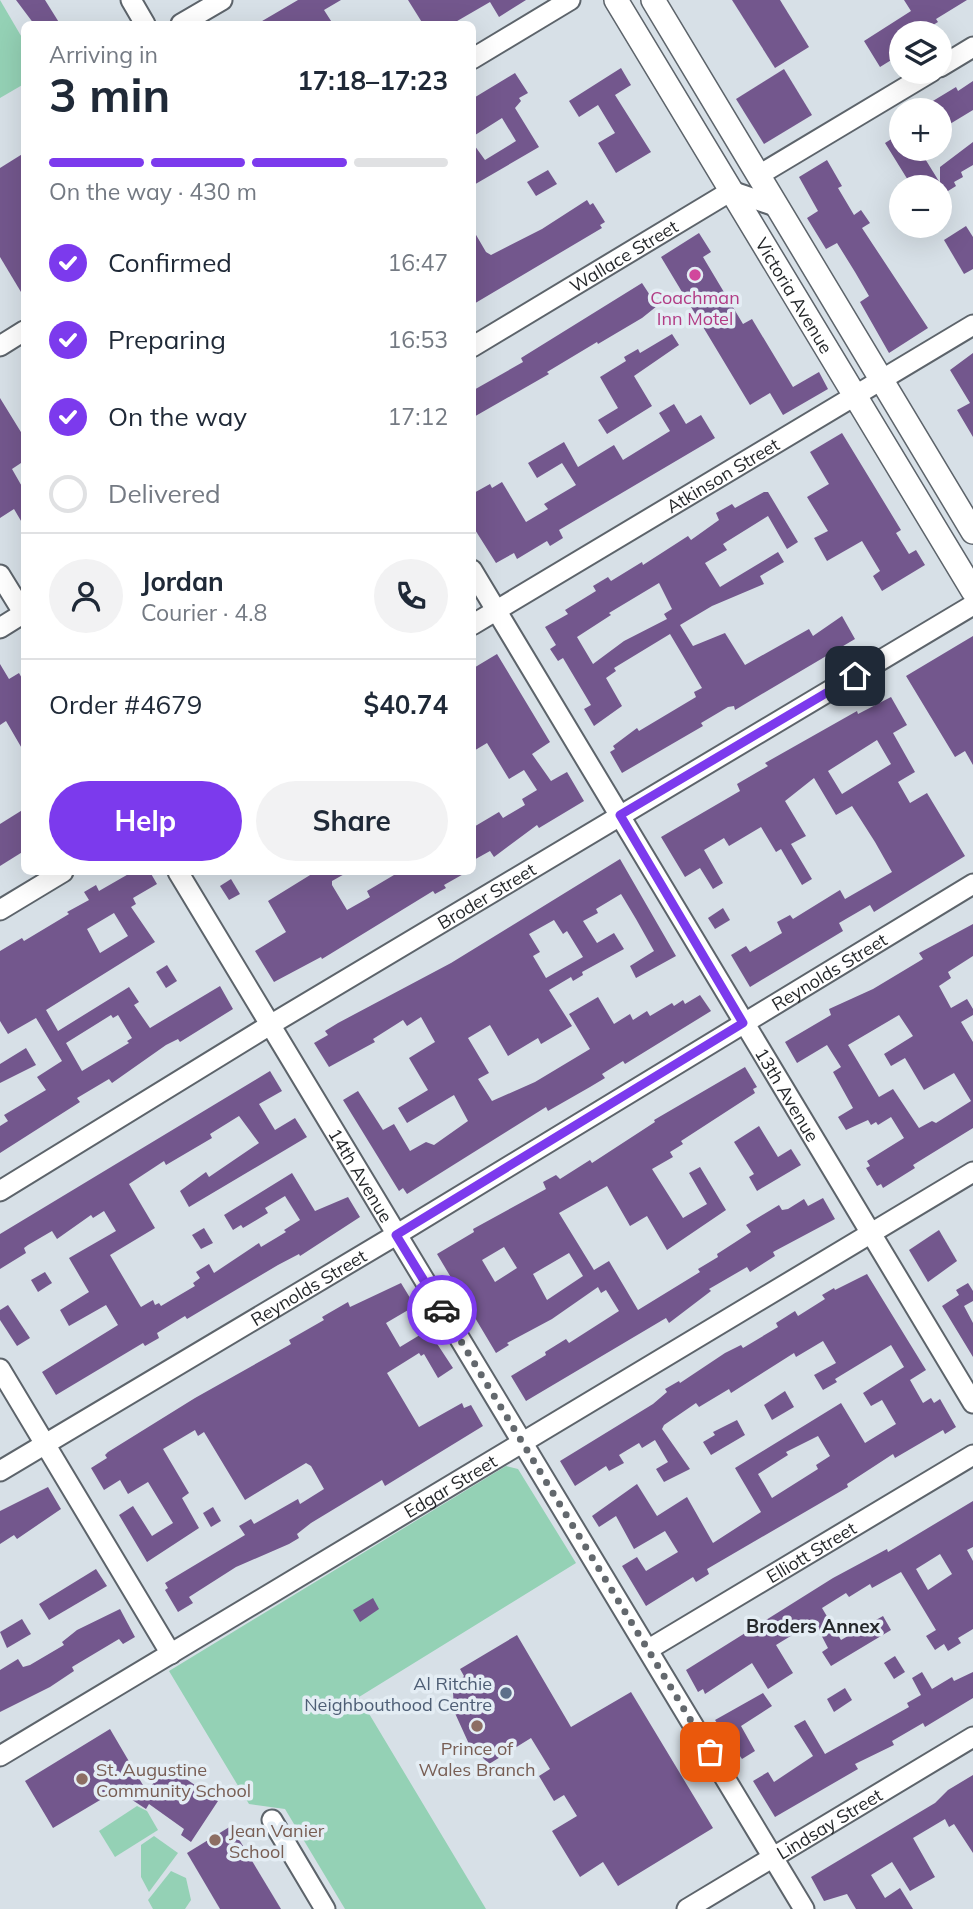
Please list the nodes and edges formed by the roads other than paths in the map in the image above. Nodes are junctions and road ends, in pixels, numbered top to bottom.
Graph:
1 (131, 0) edge
2 (222, 0) edge
3 (570, 0) edge
4 (616, 0) edge
5 (653, 0) edge
6 (143, 21) edge
7 (186, 21) edge
8 (973, 47) edge
9 (476, 57) edge
10 (952, 60) edge
11 (911, 84) edge
12 (759, 175) junction
13 (731, 191) junction
14 (778, 207) junction
15 (973, 325) edge
16 (21, 333) edge
17 (0, 345) edge
18 (476, 345) edge
19 (882, 380) junction
20 (855, 395) junction
21 (973, 531) edge
22 (0, 575) edge
23 (476, 576) edge
24 (973, 591) edge
25 (973, 605) edge
26 (21, 608) edge
27 (497, 611) junction
28 (21, 615) edge
29 (476, 623) edge
30 (0, 628) edge
31 (620, 815) junction
32 (57, 875) edge
33 (180, 875) edge
34 (973, 884) edge
35 (0, 909) edge
36 (743, 1023) junction
37 (270, 1025) junction
38 (973, 1172) edge
39 (0, 1191) edge
40 (871, 1233) junction
41 (396, 1235) junction
42 (0, 1369) edge
43 (973, 1402) edge
44 (522, 1443) junction
45 (45, 1444) junction
46 (973, 1455) edge
47 (0, 1471) edge
48 (649, 1650) junction
49 (172, 1654) junction
50 (973, 1737) edge
51 (0, 1756) edge
52 (272, 1820) dead end
53 (773, 1857) junction
54 (325, 1909) edge
55 (687, 1909) edge
56 (804, 1909) edge

1 - 6 street
2 - 7 street
3 - 9 street
4 - 13 main road, Victoria Avenue
5 - 12 main road, Victoria Avenue
8 - 10 street
11 - 12 street
12 - 14 main road, Victoria Avenue
13 - 14 street
13 - 18 street, Wallace Street
13 - 20 main road, Victoria Avenue
14 - 19 main road, Victoria Avenue
15 - 19 street, Atkinson Street
16 - 17 street
19 - 20 street, Atkinson Street
19 - 21 main road, Victoria Avenue
20 - 24 main road, Victoria Avenue
20 - 27 street, Atkinson Street
22 - 26 street
23 - 27 street, 13th Avenue
25 - 31 street, Broder Street
27 - 29 street, Atkinson Street
27 - 31 street, 13th Avenue
28 - 30 street
31 - 36 street, 13th Avenue
31 - 37 street, Broder Street
32 - 35 street
33 - 37 street, 14th Avenue
34 - 36 street, Reynolds Street
36 - 40 street, 13th Avenue
36 - 41 street, Reynolds Street
37 - 39 street, Broder Street
37 - 41 street, 14th Avenue
38 - 40 street, Edgar Street
40 - 43 street, 13th Avenue
40 - 44 street, Edgar Street
41 - 44 street, 14th Avenue
41 - 45 street, Reynolds Street
42 - 45 street
44 - 48 street, 14th Avenue
44 - 49 street, Edgar Street
45 - 47 street, Reynolds Street
45 - 49 street
46 - 48 street, Elliott Street
48 - 53 street, 14th Avenue
49 - 51 street, Edgar Street
50 - 53 street, Lindsay Street
52 - 54 street
53 - 55 street, Lindsay Street
53 - 56 street, 14th Avenue

